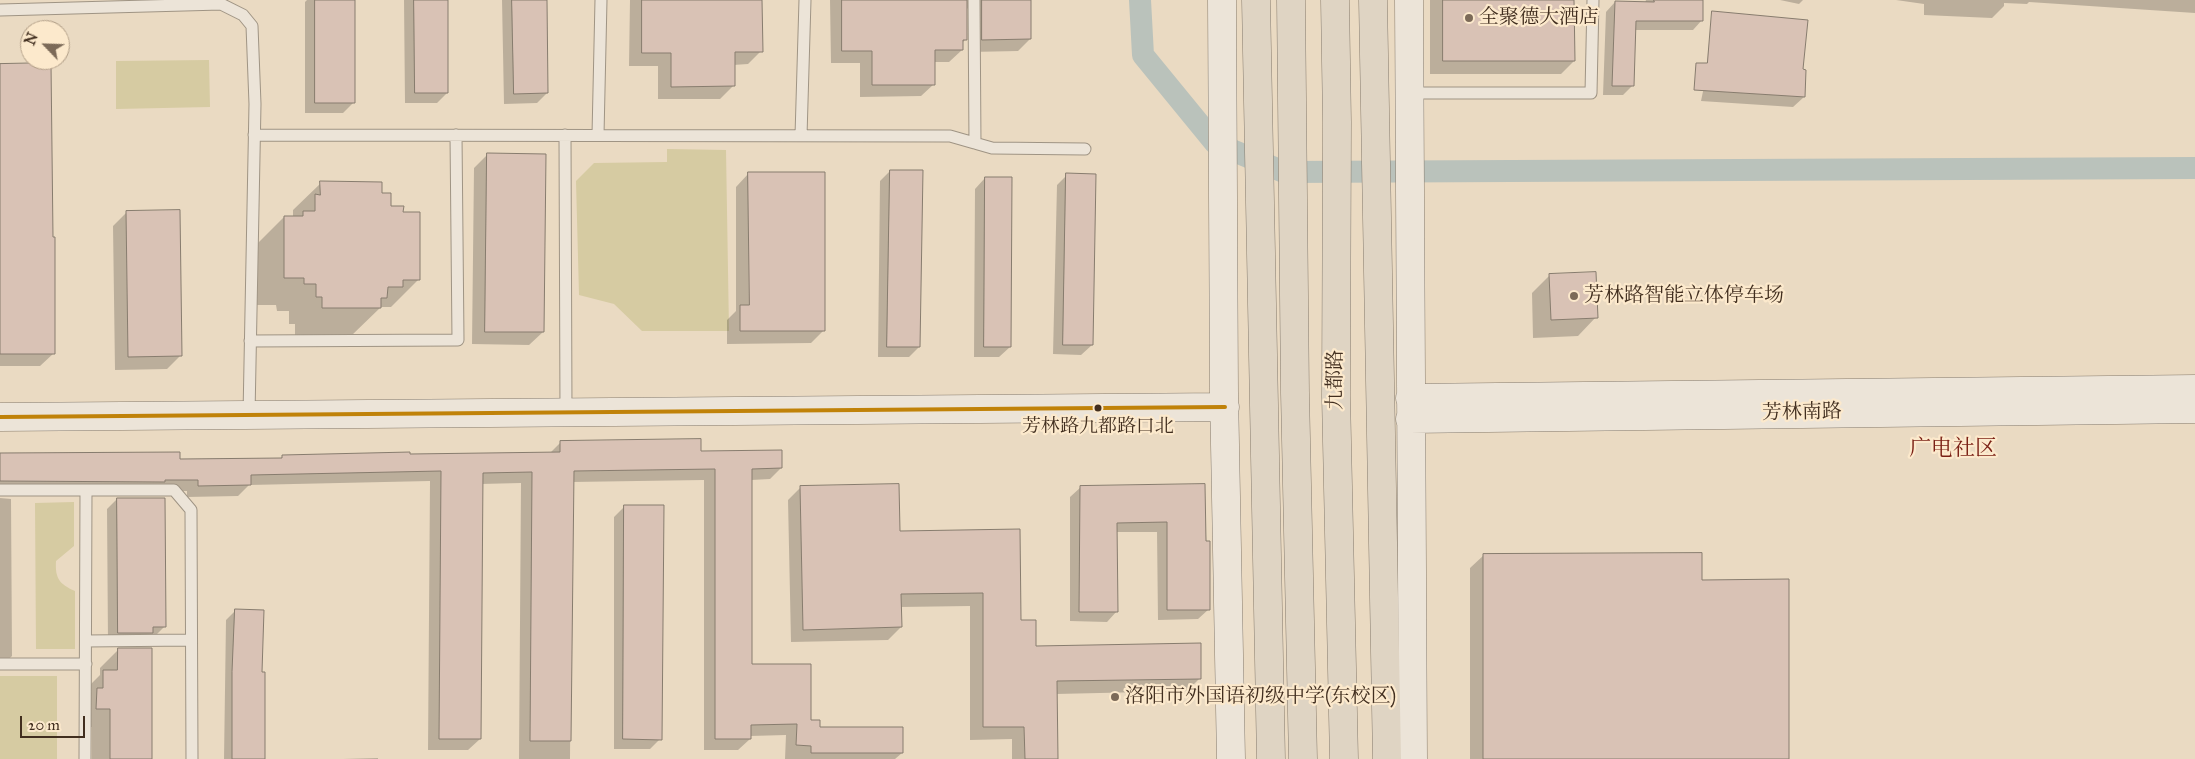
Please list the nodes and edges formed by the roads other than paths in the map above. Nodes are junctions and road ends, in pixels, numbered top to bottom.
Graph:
1 (601, 0) edge
2 (805, 0) edge
3 (974, 0) edge
4 (1222, 0) edge
5 (1256, 0) edge
6 (1291, 0) edge
7 (1335, 0) edge
8 (1373, 0) edge
9 (1410, 0) edge
10 (1593, 0) edge
11 (130, 3) edge
12 (0, 10) edge
13 (1410, 106) junction
14 (254, 134) junction
15 (456, 135) junction
16 (565, 135) junction
17 (598, 135) junction
18 (800, 136) junction
19 (974, 143) junction
20 (1085, 149) dead end
21 (250, 341) junction
22 (2195, 389) edge
23 (1224, 399) junction
24 (0, 403) edge
25 (565, 406) junction
26 (249, 408) junction
27 (1410, 408) junction
28 (2195, 409) edge
29 (0, 417) edge
30 (0, 490) edge
31 (86, 490) junction
32 (191, 640) junction
33 (86, 641) junction
34 (0, 664) edge
35 (86, 664) junction
36 (85, 759) edge
37 (192, 759) edge
38 (1230, 759) edge
39 (1271, 759) edge
40 (1303, 759) edge
41 (1344, 759) edge
42 (1387, 759) edge
43 (1413, 759) edge

1 - 17 lane
2 - 18 lane
3 - 19 lane
4 - 23 street
5 - 39 main road
6 - 40 main road, 九都路
7 - 41 main road, 九都路
8 - 42 main road
9 - 13 street
10 - 13 lane
11 - 12 lane
11 - 14 lane
13 - 27 street
14 - 15 lane
14 - 21 lane
15 - 16 lane
15 - 21 lane
16 - 17 lane
16 - 25 lane
17 - 18 lane
18 - 19 lane
19 - 20 lane
21 - 26 lane
22 - 27 street, 芳林南路
23 - 25 street
23 - 38 street
24 - 26 street
25 - 26 street
26 - 29 street
27 - 28 street, 芳林南路
27 - 43 street
30 - 31 lane
31 - 32 lane
31 - 33 lane
32 - 33 lane
32 - 37 lane
33 - 35 lane
34 - 35 lane
35 - 36 lane

